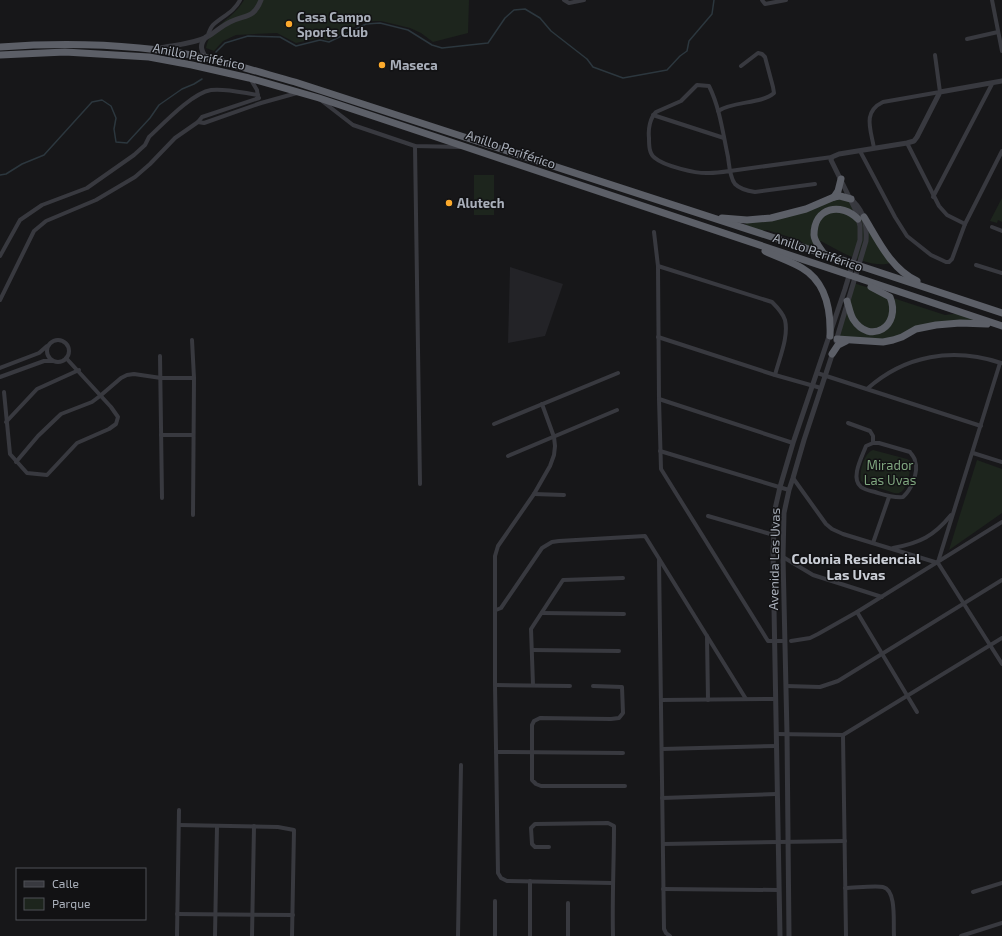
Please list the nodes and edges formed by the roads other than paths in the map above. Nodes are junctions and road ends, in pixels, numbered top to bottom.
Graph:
1 (240, 0) edge
2 (261, 0) edge
3 (564, 0) edge
4 (584, 0) edge
5 (762, 0) edge
6 (786, 0) edge
7 (992, 0) edge
8 (998, 32) junction
9 (206, 37) junction
10 (967, 39) dead end
11 (0, 47) edge
12 (152, 50) junction
13 (1002, 51) edge
14 (0, 55) edge
15 (935, 55) dead end
16 (206, 58) junction
17 (741, 66) dead end
18 (249, 78) junction
19 (1002, 81) edge
20 (992, 84) junction
21 (299, 92) junction
22 (940, 92) junction
23 (258, 96) junction
24 (319, 98) junction
25 (261, 103) junction
26 (718, 111) junction
27 (653, 115) junction
28 (198, 122) junction
29 (724, 138) junction
30 (907, 143) junction
31 (415, 146) junction
32 (468, 148) junction
33 (874, 148) junction
34 (860, 150) junction
35 (1002, 151) edge
36 (832, 157) junction
37 (730, 171) junction
38 (840, 179) junction
39 (815, 184) dead end
40 (834, 197) junction
41 (933, 197) junction
42 (851, 199) junction
43 (710, 217) junction
44 (861, 218) junction
45 (964, 224) junction
46 (992, 227) dead end
47 (1002, 231) edge
48 (654, 232) dead end
49 (734, 236) junction
50 (824, 254) junction
51 (0, 256) edge
52 (976, 265) dead end
53 (658, 266) junction
54 (1002, 273) edge
55 (861, 280) junction
56 (847, 291) junction
57 (940, 292) junction
58 (0, 300) edge
59 (847, 301) junction
60 (1002, 313) edge
61 (1000, 326) edge
62 (830, 336) junction
63 (658, 337) junction
64 (192, 340) dead end
65 (837, 340) junction
66 (848, 340) junction
67 (48, 344) junction
68 (832, 354) junction
69 (160, 356) dead end
70 (66, 358) junction
71 (54, 361) junction
72 (1001, 363) edge
73 (0, 368) edge
74 (79, 370) junction
75 (618, 373) dead end
76 (817, 373) junction
77 (775, 375) junction
78 (825, 376) junction
79 (0, 377) edge
80 (161, 378) junction
81 (194, 378) junction
82 (813, 385) junction
83 (821, 388) junction
84 (867, 389) junction
85 (4, 392) dead end
86 (100, 396) junction
87 (659, 399) junction
88 (542, 404) junction
89 (616, 410) dead end
90 (6, 422) junction
91 (848, 423) dead end
92 (494, 424) dead end
93 (981, 426) junction
94 (161, 435) junction
95 (193, 435) junction
96 (554, 437) junction
97 (793, 443) junction
98 (873, 443) junction
99 (660, 451) junction
100 (973, 453) junction
101 (508, 456) dead end
102 (16, 462) junction
103 (1002, 462) edge
104 (793, 478) junction
105 (420, 484) dead end
106 (780, 488) junction
107 (789, 490) junction
108 (534, 494) junction
109 (564, 495) dead end
110 (889, 496) junction
111 (162, 498) dead end
112 (953, 513) junction
113 (193, 514) dead end
114 (708, 516) dead end
115 (1002, 522) edge
116 (774, 535) junction
117 (873, 543) junction
118 (891, 548) junction
119 (783, 557) junction
120 (659, 559) junction
121 (938, 563) junction
122 (623, 578) dead end
123 (1002, 580) edge
124 (882, 597) junction
125 (964, 604) junction
126 (496, 610) junction
127 (857, 612) junction
128 (542, 613) junction
129 (624, 614) dead end
130 (707, 636) junction
131 (1002, 638) edge
132 (788, 641) junction
133 (775, 642) junction
134 (991, 646) junction
135 (532, 650) junction
136 (619, 651) dead end
137 (883, 654) junction
138 (1002, 664) edge
139 (495, 685) junction
140 (533, 685) junction
141 (570, 686) dead end
142 (593, 686) dead end
143 (786, 686) junction
144 (907, 696) junction
145 (776, 699) junction
146 (661, 700) junction
147 (708, 700) junction
148 (746, 700) junction
149 (917, 712) dead end
150 (776, 734) junction
151 (787, 734) junction
152 (843, 735) junction
153 (776, 746) junction
154 (662, 749) junction
155 (496, 752) junction
156 (531, 752) junction
157 (623, 753) dead end
158 (462, 765) dead end
159 (625, 786) dead end
160 (776, 794) junction
161 (662, 798) junction
162 (179, 810) dead end
163 (178, 825) junction
164 (217, 826) junction
165 (254, 826) junction
166 (845, 841) junction
167 (777, 842) junction
168 (788, 842) junction
169 (663, 844) junction
170 (550, 847) dead end
171 (530, 881) junction
172 (612, 883) junction
173 (1002, 883) edge
174 (846, 888) junction
175 (663, 889) junction
176 (778, 890) junction
177 (973, 892) dead end
178 (495, 901) dead end
179 (568, 903) dead end
180 (177, 914) junction
181 (216, 914) junction
182 (252, 915) junction
183 (293, 915) junction
184 (1002, 923) edge
185 (177, 936) edge
186 (215, 936) edge
187 (252, 936) edge
188 (292, 936) edge
189 (458, 936) edge
190 (495, 936) edge
191 (530, 936) edge
192 (568, 936) edge
193 (612, 936) edge
194 (670, 936) edge
195 (780, 936) edge
196 (789, 936) edge
197 (846, 936) edge
198 (894, 936) edge
199 (960, 936) edge

1 - 9 street
2 - 9 street
3 - 4 street
5 - 6 street
7 - 8 street
8 - 10 street
8 - 13 street
9 - 12 street
9 - 16 street
11 - 12 highway, Anillo Periférico
12 - 16 highway, Anillo Periférico
14 - 18 highway, Anillo Periférico
15 - 22 street
16 - 43 highway, Anillo Periférico
17 - 26 street
18 - 21 highway, Anillo Periférico
18 - 23 street
19 - 20 street
20 - 22 street
20 - 41 street
21 - 24 highway, Anillo Periférico
21 - 25 street
22 - 30 street
22 - 33 street
23 - 25 street
23 - 28 street
23 - 51 street
24 - 31 street
24 - 32 highway, Anillo Periférico
25 - 28 street
26 - 27 street
26 - 29 street
27 - 29 street
27 - 37 street
28 - 58 street
29 - 37 street
30 - 33 street
30 - 41 street
31 - 32 street
31 - 105 street
32 - 49 highway, Anillo Periférico
33 - 34 street
34 - 36 street
34 - 45 street
35 - 45 street
36 - 37 street
36 - 38 street, Avenida Las Uvas
37 - 39 street
38 - 40 highway
38 - 42 street, Avenida Las Uvas
40 - 42 highway
40 - 43 highway
41 - 45 street
42 - 44 street, Avenida Las Uvas
43 - 50 highway, Anillo Periférico
44 - 50 highway
44 - 56 street, Avenida Las Uvas
44 - 57 highway
46 - 47 street
48 - 53 street
49 - 55 highway, Anillo Periférico
49 - 62 highway
50 - 57 highway, Anillo Periférico
52 - 54 street
53 - 63 street
53 - 77 street
55 - 59 highway
55 - 61 highway, Anillo Periférico
56 - 59 street, Avenida Las Uvas
56 - 62 street, Avenida Las Uvas
56 - 65 street
57 - 60 highway, Anillo Periférico
59 - 65 street, Avenida Las Uvas
61 - 66 highway
62 - 76 street, Avenida Las Uvas
63 - 77 street
63 - 87 street
64 - 81 street
65 - 66 highway
65 - 68 street, Avenida Las Uvas
66 - 68 highway
67 - 70 street
67 - 71 street
67 - 73 street
68 - 78 street, Avenida Las Uvas
69 - 80 street
70 - 71 street
70 - 74 street
71 - 79 street
72 - 84 street
72 - 93 street
74 - 86 street
74 - 90 street
75 - 88 street
76 - 78 street
76 - 82 street, Avenida Las Uvas
77 - 82 street
78 - 83 street, Avenida Las Uvas
78 - 84 street
80 - 81 street
80 - 86 street
80 - 94 street
81 - 95 street
82 - 83 street
82 - 97 street, Avenida Las Uvas
83 - 104 street, Avenida Las Uvas
84 - 93 street
85 - 90 street
86 - 102 street
86 - 102 street
87 - 97 street
87 - 99 street
88 - 92 street
88 - 96 street
89 - 96 street
90 - 102 street
91 - 98 street
93 - 100 street
94 - 95 street
94 - 111 street
95 - 113 street
96 - 101 street
96 - 108 street
97 - 106 street, Avenida Las Uvas
98 - 110 street
98 - 110 street
99 - 106 street
99 - 133 street
100 - 103 street
100 - 112 street
104 - 107 street, Avenida Las Uvas
104 - 117 street
106 - 107 street
106 - 116 street, Avenida Las Uvas
107 - 119 street, Avenida Las Uvas
108 - 109 street
108 - 126 street
110 - 117 street
112 - 118 street
112 - 121 street
114 - 116 street
115 - 121 street
116 - 133 street, Avenida Las Uvas
117 - 118 street
118 - 121 street
119 - 124 street
119 - 132 street, Avenida Las Uvas
120 - 126 street
120 - 130 street
120 - 146 street
121 - 124 street
121 - 125 street
122 - 128 street
123 - 125 street
124 - 127 street
125 - 134 street
125 - 137 street
126 - 139 street
127 - 132 street
127 - 137 street
128 - 129 street
128 - 135 street
130 - 147 street
130 - 148 street
131 - 134 street
132 - 133 street
132 - 143 street, Avenida Las Uvas
133 - 145 street, Avenida Las Uvas
134 - 138 street
134 - 144 street
135 - 136 street
135 - 140 street
137 - 143 street
137 - 144 street
139 - 140 street
139 - 155 street
140 - 141 street
142 - 156 street
143 - 151 street, Avenida Las Uvas
144 - 149 street
144 - 152 street
145 - 148 street
145 - 150 street, Avenida Las Uvas
146 - 147 street
146 - 154 street
147 - 148 street
150 - 151 street
150 - 153 street, Avenida Las Uvas
151 - 152 street
151 - 168 street, Avenida Las Uvas
152 - 166 street
153 - 154 street
153 - 160 street, Avenida Las Uvas
154 - 161 street
155 - 156 street
155 - 171 street
156 - 157 street
156 - 159 street
158 - 189 street
160 - 161 street
160 - 167 street, Avenida Las Uvas
161 - 169 street
162 - 163 street
163 - 164 street
163 - 180 street
164 - 165 street
164 - 181 street
165 - 182 street
165 - 183 street
166 - 168 street
166 - 174 street
167 - 168 street
167 - 169 street
167 - 176 street, Avenida Las Uvas
168 - 196 street, Avenida Las Uvas
169 - 175 street
170 - 172 street
171 - 172 street
171 - 191 street
172 - 193 street
173 - 177 street
174 - 197 street
174 - 198 street
175 - 176 street
175 - 194 street
176 - 195 street, Avenida Las Uvas
178 - 190 street
179 - 192 street
180 - 181 street
180 - 185 street
181 - 182 street
181 - 186 street
182 - 183 street
182 - 187 street
183 - 188 street
184 - 199 street

